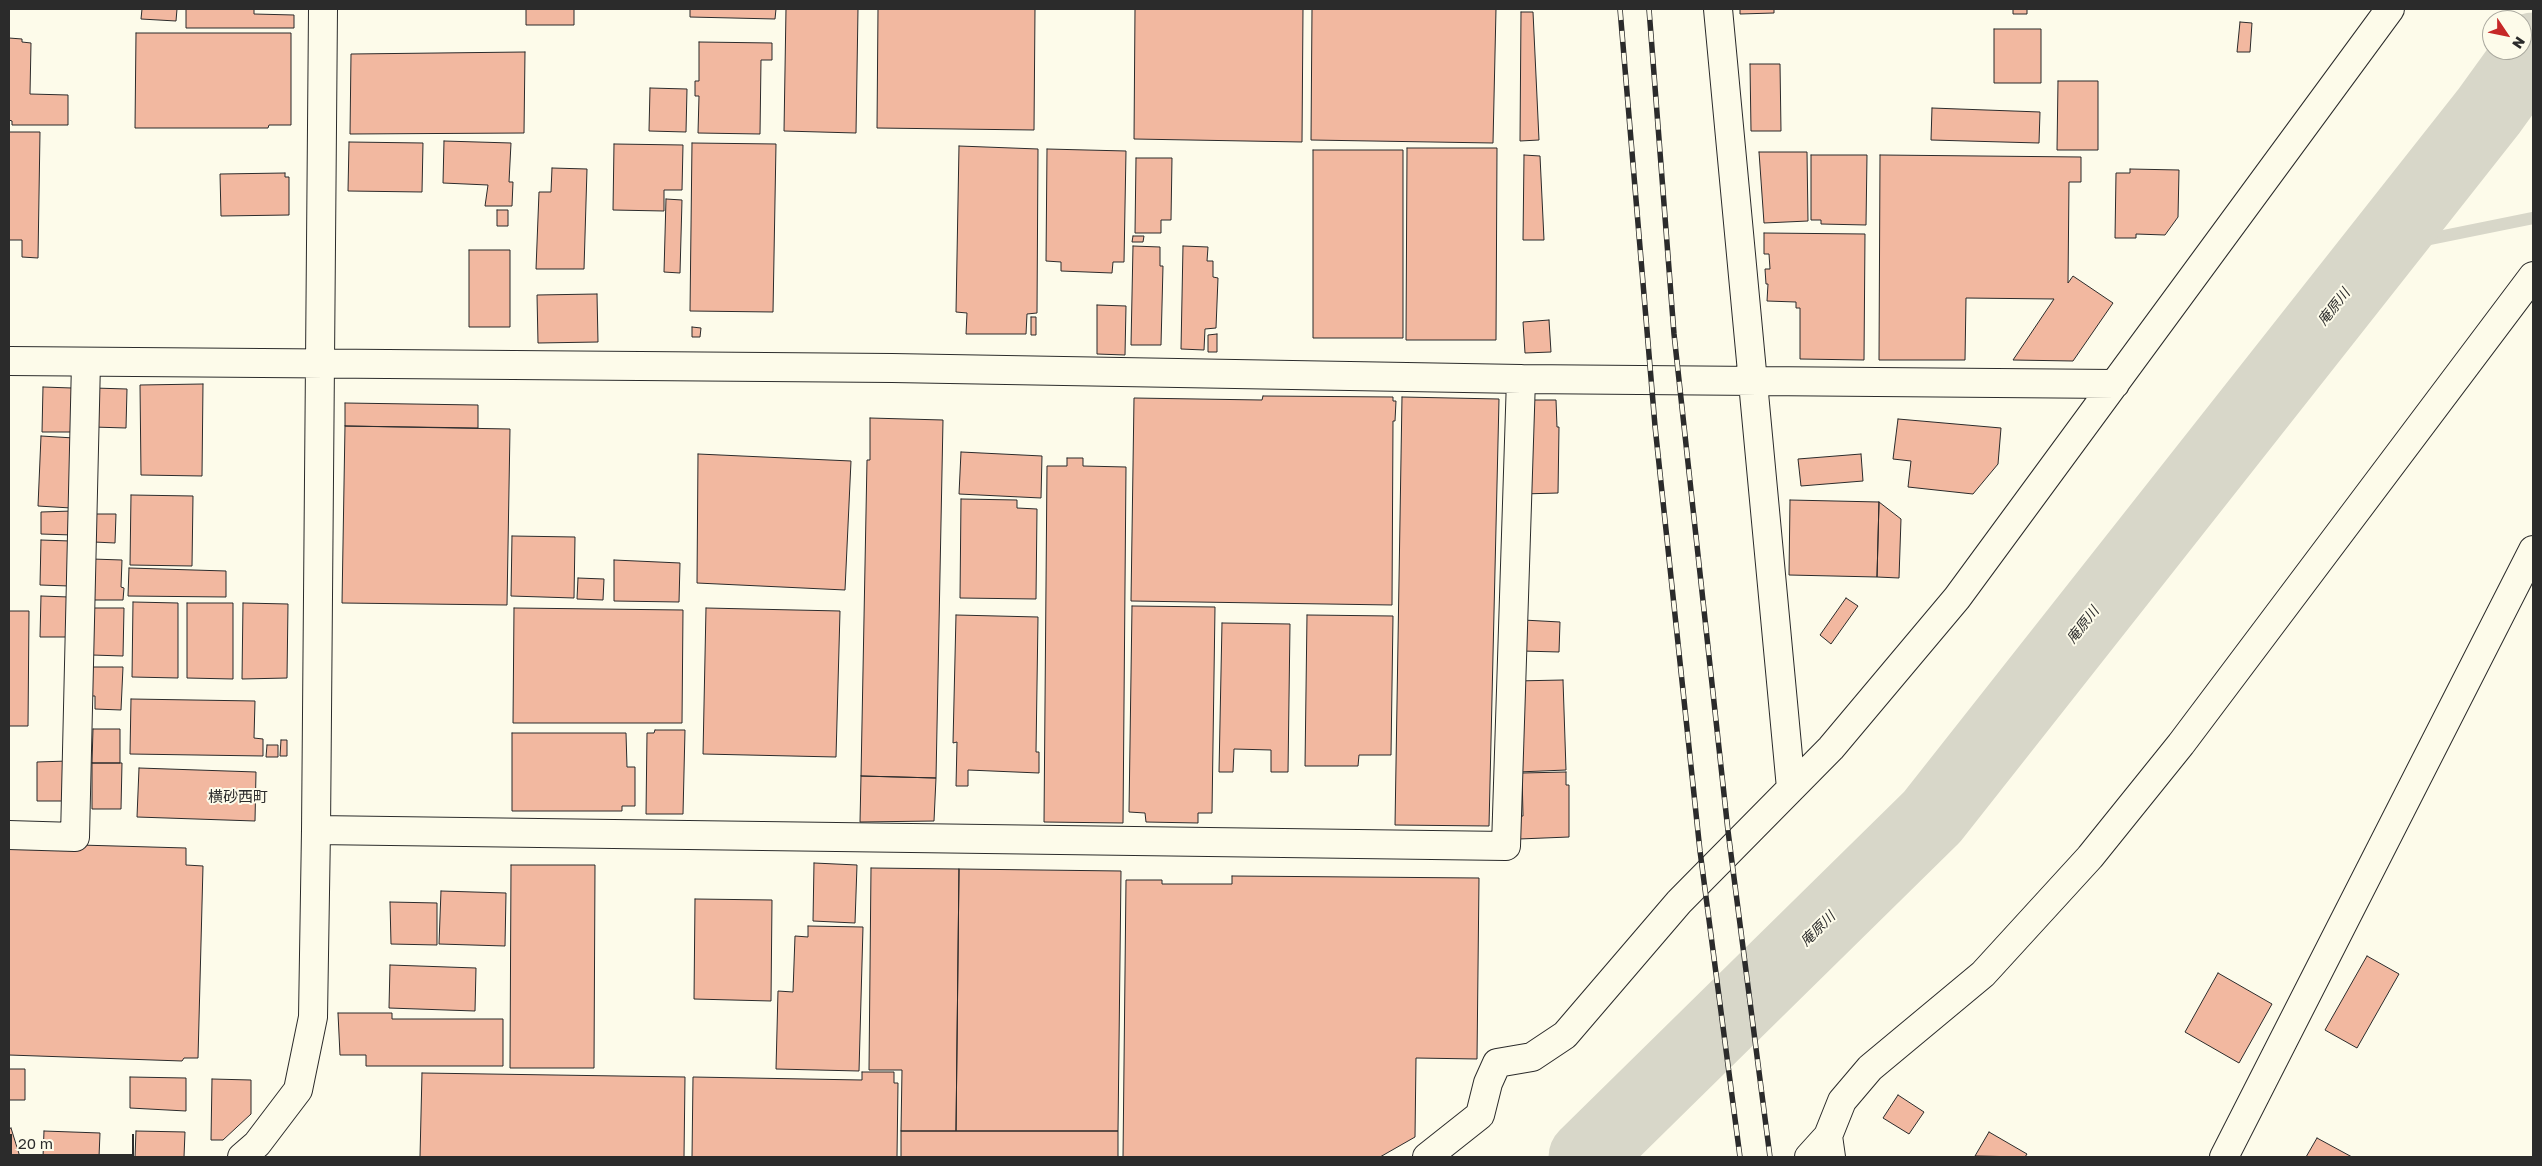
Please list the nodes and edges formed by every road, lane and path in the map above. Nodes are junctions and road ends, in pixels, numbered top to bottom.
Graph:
1 (323, 9) edge
2 (1718, 9) edge
3 (2390, 9) edge
4 (2533, 276) edge
5 (9, 361) edge
6 (86, 362) junction
7 (320, 363) junction
8 (1520, 379) junction
9 (1755, 381) junction
10 (2114, 384) junction
11 (2533, 550) edge
12 (1791, 788) junction
13 (316, 830) junction
14 (9, 836) edge
15 (1830, 1147) edge
16 (242, 1157) edge
17 (1427, 1157) edge
18 (1809, 1157) edge
19 (2224, 1157) edge

1 - 7 street
2 - 9 street
3 - 10 street
4 - 15 street
5 - 6 street
6 - 7 street
6 - 14 street
7 - 8 street
7 - 13 street
8 - 9 street
8 - 13 street
9 - 10 street
9 - 12 street
10 - 12 street
11 - 19 street
12 - 17 street
13 - 16 street
15 - 18 street

